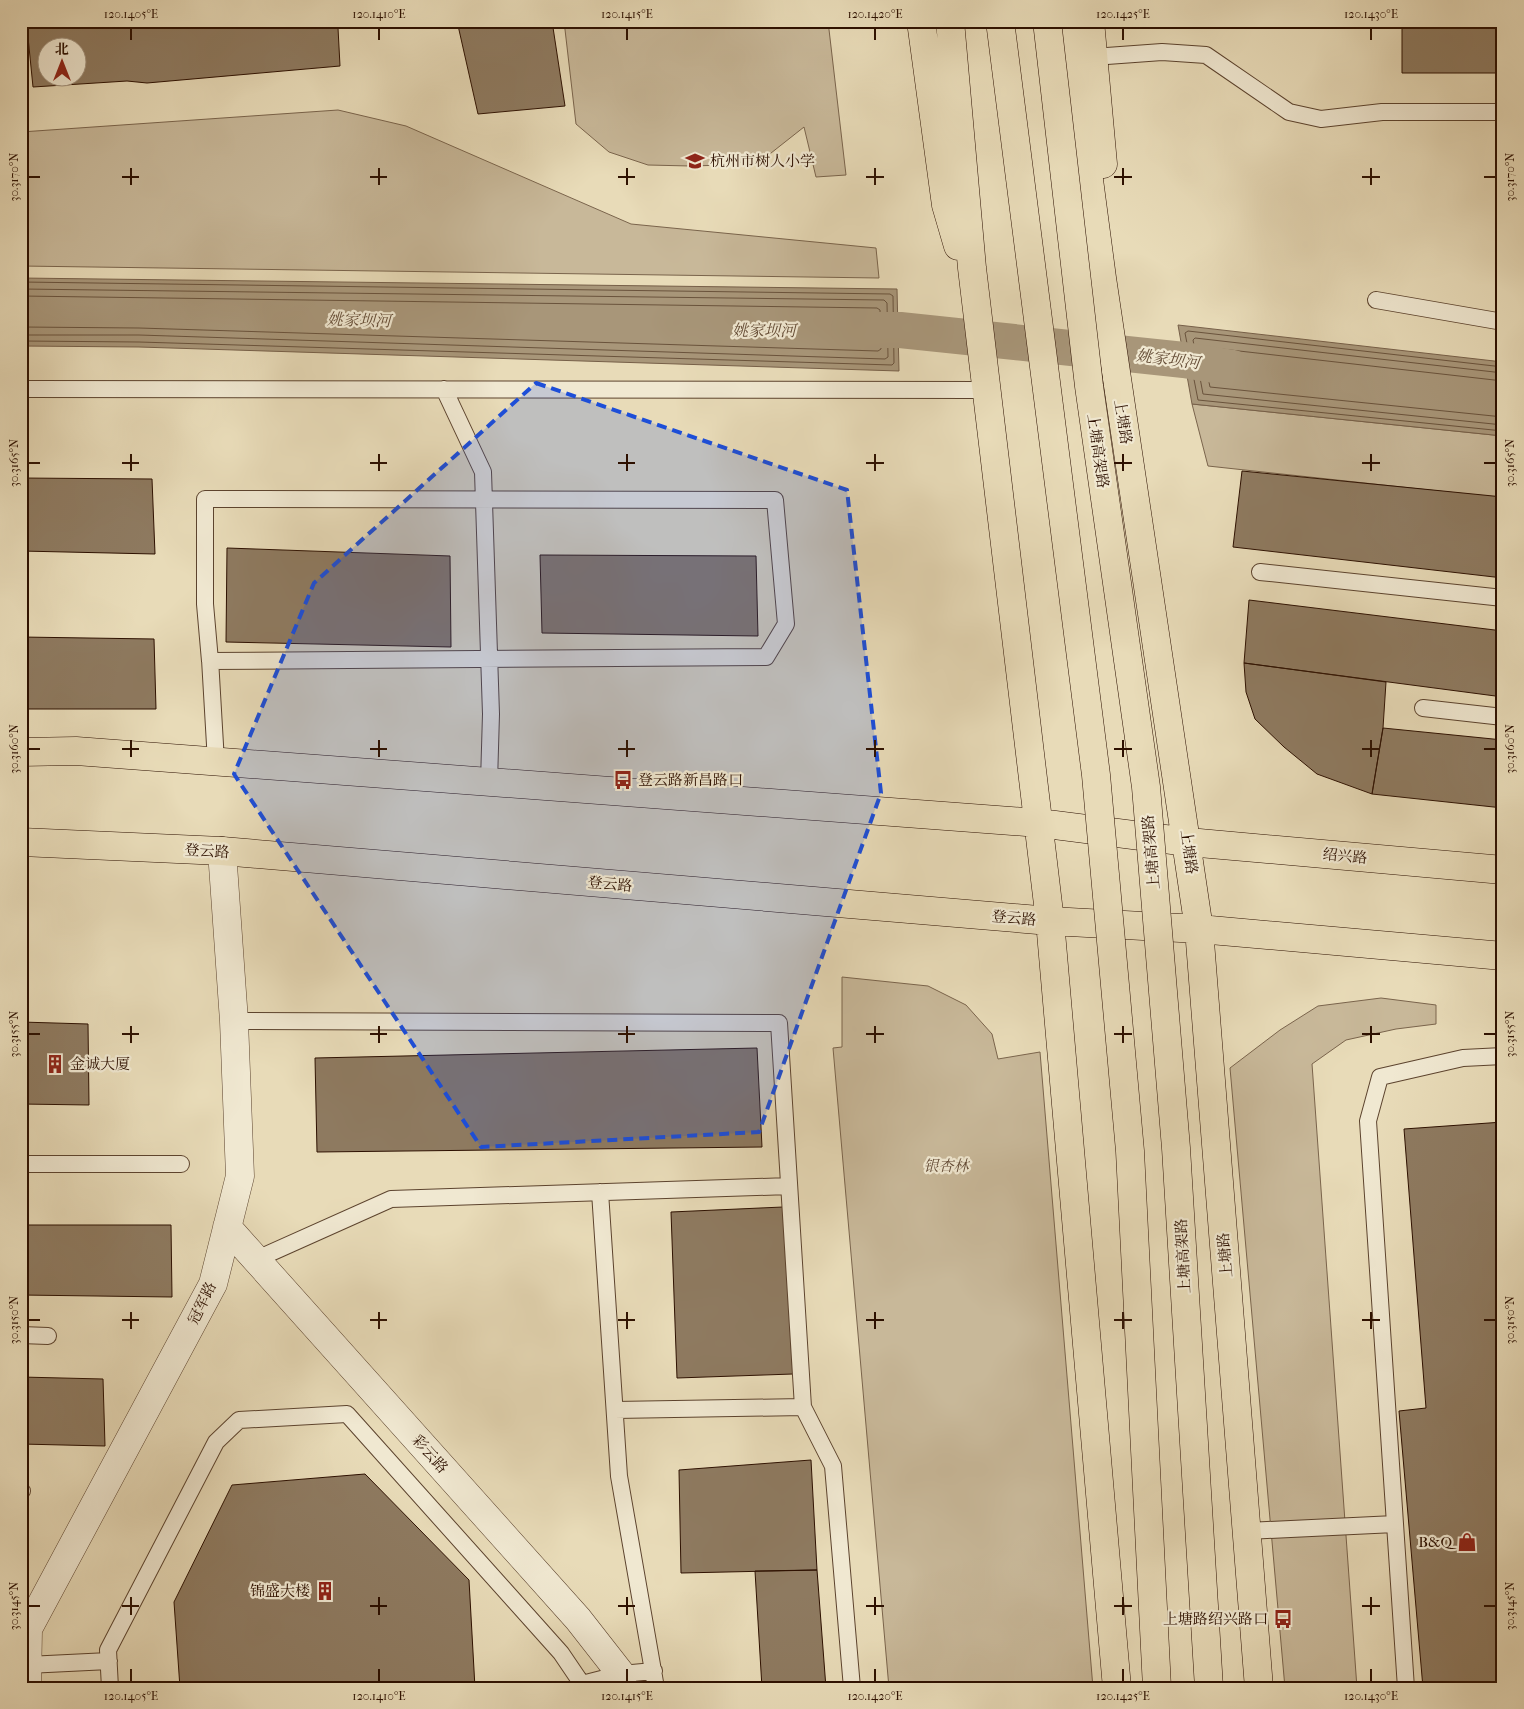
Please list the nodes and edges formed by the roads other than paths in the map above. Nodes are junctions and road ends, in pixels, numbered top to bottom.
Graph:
1 (920, 21) edge
2 (950, 21) edge
3 (1000, 21) edge
4 (1047, 21) edge
5 (1068, 21) edge
6 (1090, 21) edge
7 (1093, 57) junction
8 (1503, 112) edge
9 (1098, 250) junction
10 (973, 276) junction
11 (1376, 300) dead end
12 (1503, 322) edge
13 (987, 383) junction
14 (21, 389) edge
15 (444, 389) junction
16 (484, 499) junction
17 (1260, 572) dead end
18 (1503, 598) edge
19 (489, 658) junction
20 (210, 659) junction
21 (1424, 708) dead end
22 (1503, 717) edge
23 (21, 752) edge
24 (216, 762) junction
25 (489, 782) junction
26 (1038, 823) junction
27 (21, 842) edge
28 (1188, 842) junction
29 (222, 852) junction
30 (1503, 870) edge
31 (1050, 921) junction
32 (1199, 929) junction
33 (1503, 956) edge
34 (234, 1021) junction
35 (1503, 1056) edge
36 (21, 1164) edge
37 (181, 1164) dead end
38 (789, 1186) junction
39 (600, 1192) junction
40 (227, 1226) junction
41 (257, 1259) junction
42 (21, 1335) edge
43 (48, 1336) dead end
44 (803, 1407) junction
45 (615, 1410) junction
46 (1395, 1524) junction
47 (1247, 1531) junction
48 (109, 1661) junction
49 (27, 1676) edge
50 (655, 1680) edge
51 (622, 1681) edge
52 (582, 1686) edge
53 (110, 1688) edge
54 (852, 1688) edge
55 (1117, 1688) edge
56 (1157, 1688) edge
57 (1209, 1688) edge
58 (1259, 1688) edge
59 (1406, 1688) edge

1 - 10 main road
2 - 10 main road
3 - 56 main road, bridge
4 - 57 main road, 上塘高架路, bridge
5 - 9 main road, 上塘路
6 - 7 main road
7 - 8 lane
7 - 9 main road
9 - 28 main road, 上塘路
10 - 13 main road
11 - 12 lane
13 - 15 lane
13 - 26 main road
14 - 15 lane
15 - 16 lane
16 - 19 lane
16 - 19 lane
16 - 20 lane
17 - 18 lane
19 - 20 lane
19 - 25 lane
20 - 24 lane
21 - 22 lane
23 - 24 main road
24 - 25 main road
25 - 26 main road
26 - 28 main road
26 - 31 main road
27 - 29 main road, 登云路
28 - 30 main road, 绍兴路
28 - 32 main road, 上塘路
29 - 31 main road, 登云路
29 - 34 street, 冠军路
31 - 32 main road, 登云路
31 - 55 main road
32 - 33 main road
32 - 47 main road, 上塘路
34 - 38 lane
34 - 40 street, 冠军路
35 - 46 lane
36 - 37 lane
38 - 39 lane
38 - 44 lane
39 - 41 lane
39 - 45 lane
40 - 41 street, 彩云路
40 - 49 street, 冠军路
41 - 51 street, 彩云路
42 - 43 lane
44 - 45 lane
44 - 54 lane
45 - 50 lane
46 - 47 lane
46 - 59 lane
47 - 58 main road, 上塘路
48 - 49 lane
48 - 52 lane
48 - 53 lane
50 - 51 lane
51 - 52 lane

